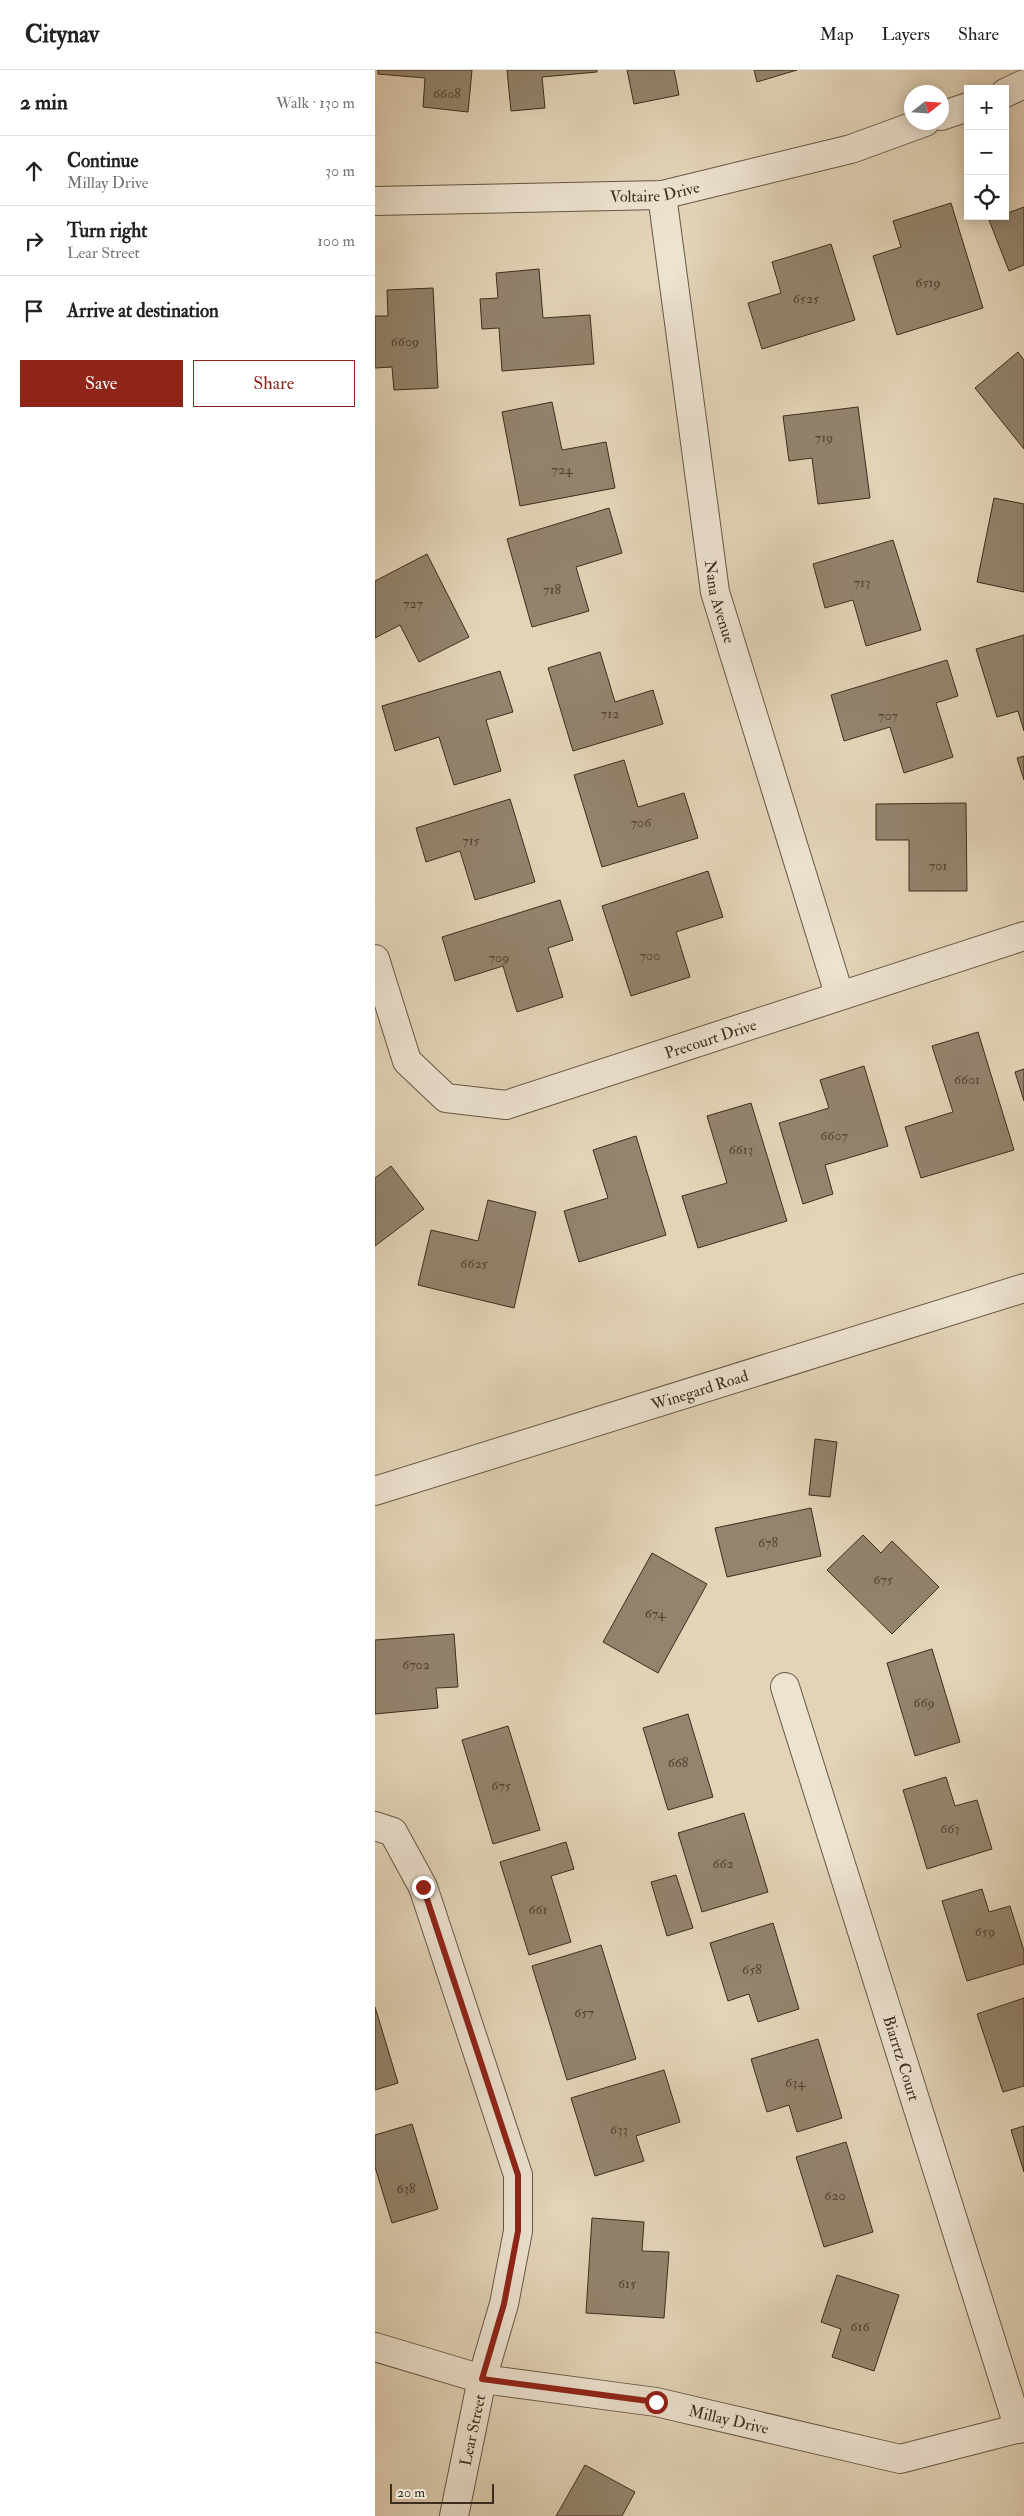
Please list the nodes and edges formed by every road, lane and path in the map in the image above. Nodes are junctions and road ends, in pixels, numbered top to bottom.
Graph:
1 (1024, 84) edge
2 (1009, 91) edge
3 (964, 108) edge
4 (949, 113) edge
5 (904, 130) edge
6 (661, 196) junction
7 (375, 201) edge
8 (1024, 936) edge
9 (375, 959) edge
10 (839, 994) junction
11 (1024, 1288) edge
12 (375, 1490) edge
13 (785, 1687) dead end
14 (384, 1829) edge
15 (375, 2347) edge
16 (482, 2379) junction
17 (1022, 2428) edge
18 (454, 2516) edge

1 - 2 street
3 - 4 street
5 - 6 street, Voltaire Drive
6 - 7 street, Voltaire Drive
6 - 10 street, Nana Avenue
8 - 10 street, Precourt Drive
9 - 10 street, Precourt Drive
11 - 12 street, Winegard Road
13 - 17 street, Biarrtz Court
14 - 16 street, Lear Street
15 - 16 street, Millay Drive
16 - 17 street, Millay Drive
16 - 18 street, Lear Street

